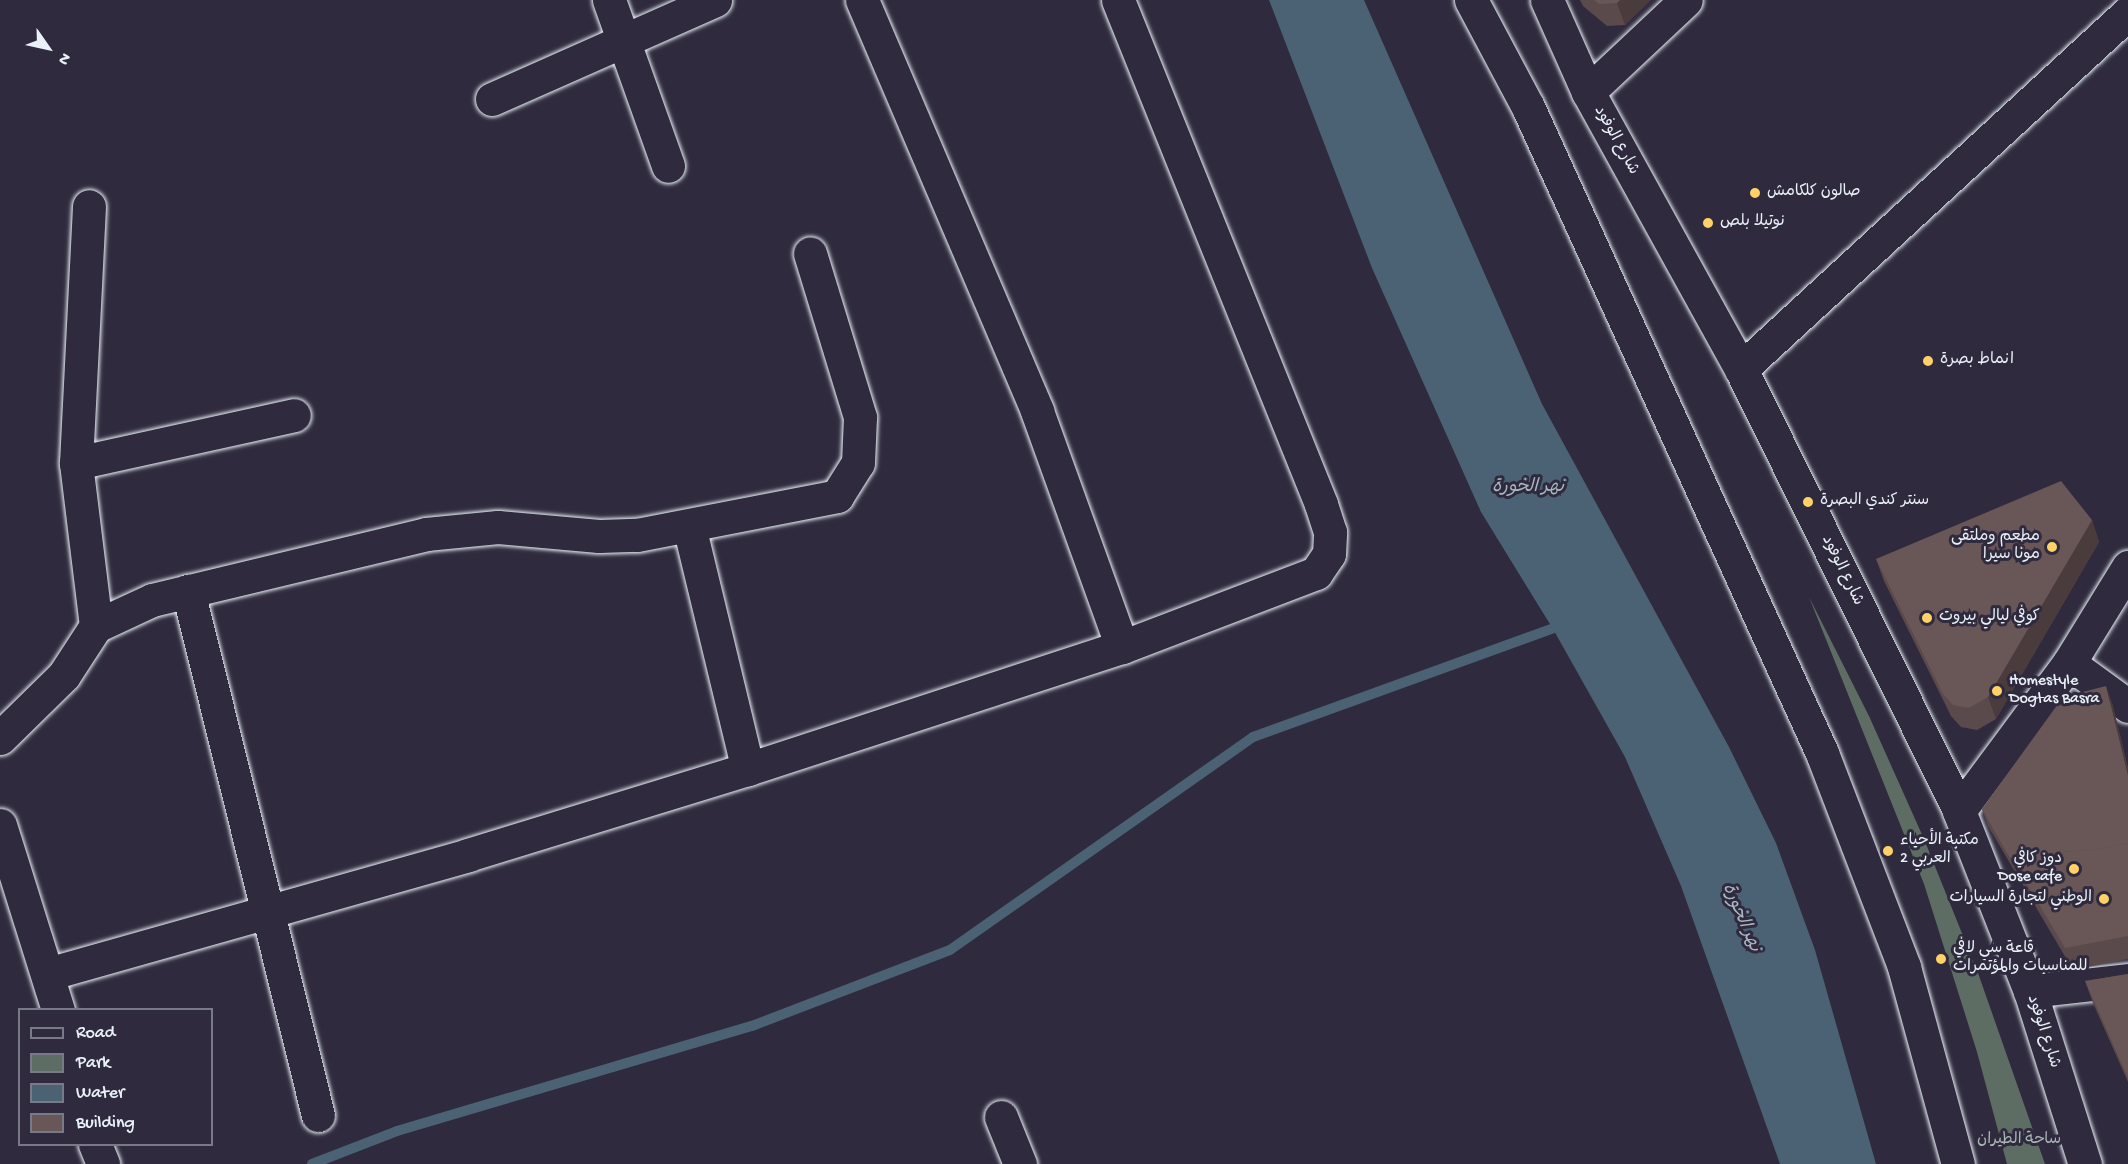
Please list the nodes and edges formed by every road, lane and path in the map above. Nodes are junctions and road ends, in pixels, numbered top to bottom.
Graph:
1 (609, 0) edge
2 (715, 0) edge
3 (862, 0) edge
4 (1118, 0) edge
5 (1471, 0) edge
6 (1547, 0) edge
7 (1686, 0) edge
8 (2128, 13) edge
9 (623, 41) junction
10 (1588, 92) junction
11 (492, 99) dead end
12 (668, 166) dead end
13 (89, 206) dead end
14 (810, 254) dead end
15 (1741, 369) junction
16 (294, 415) dead end
17 (76, 463) junction
18 (689, 526) junction
19 (2128, 567) edge
20 (188, 591) junction
21 (96, 626) junction
22 (1122, 647) junction
23 (2069, 663) junction
24 (2128, 706) edge
25 (0, 738) edge
26 (748, 769) junction
27 (1959, 812) junction
28 (0, 825) edge
29 (268, 912) junction
30 (48, 974) junction
31 (2128, 980) edge
32 (2030, 992) junction
33 (57, 1008) edge
34 (318, 1115) dead end
35 (1001, 1117) dead end
36 (97, 1146) edge
37 (103, 1164) edge
38 (1020, 1164) edge
39 (1958, 1164) edge
40 (2085, 1164) edge

1 - 9 street
2 - 9 street
3 - 22 street
4 - 22 street
5 - 39 street
6 - 10 street, شارع الوفود
7 - 10 street
8 - 15 street
9 - 11 street
9 - 12 street
10 - 15 street, شارع الوفود
13 - 17 street
14 - 18 street
15 - 27 street, شارع الوفود
16 - 17 street
17 - 21 street
18 - 20 street
18 - 26 street
19 - 23 street
20 - 21 street
20 - 29 street
21 - 25 street
22 - 26 street
23 - 24 street
23 - 27 street
26 - 29 street
27 - 32 street, شارع الوفود
28 - 30 street
29 - 30 street
29 - 34 street
30 - 33 street
31 - 32 street
32 - 40 street, شارع الوفود
35 - 38 street
36 - 37 street

